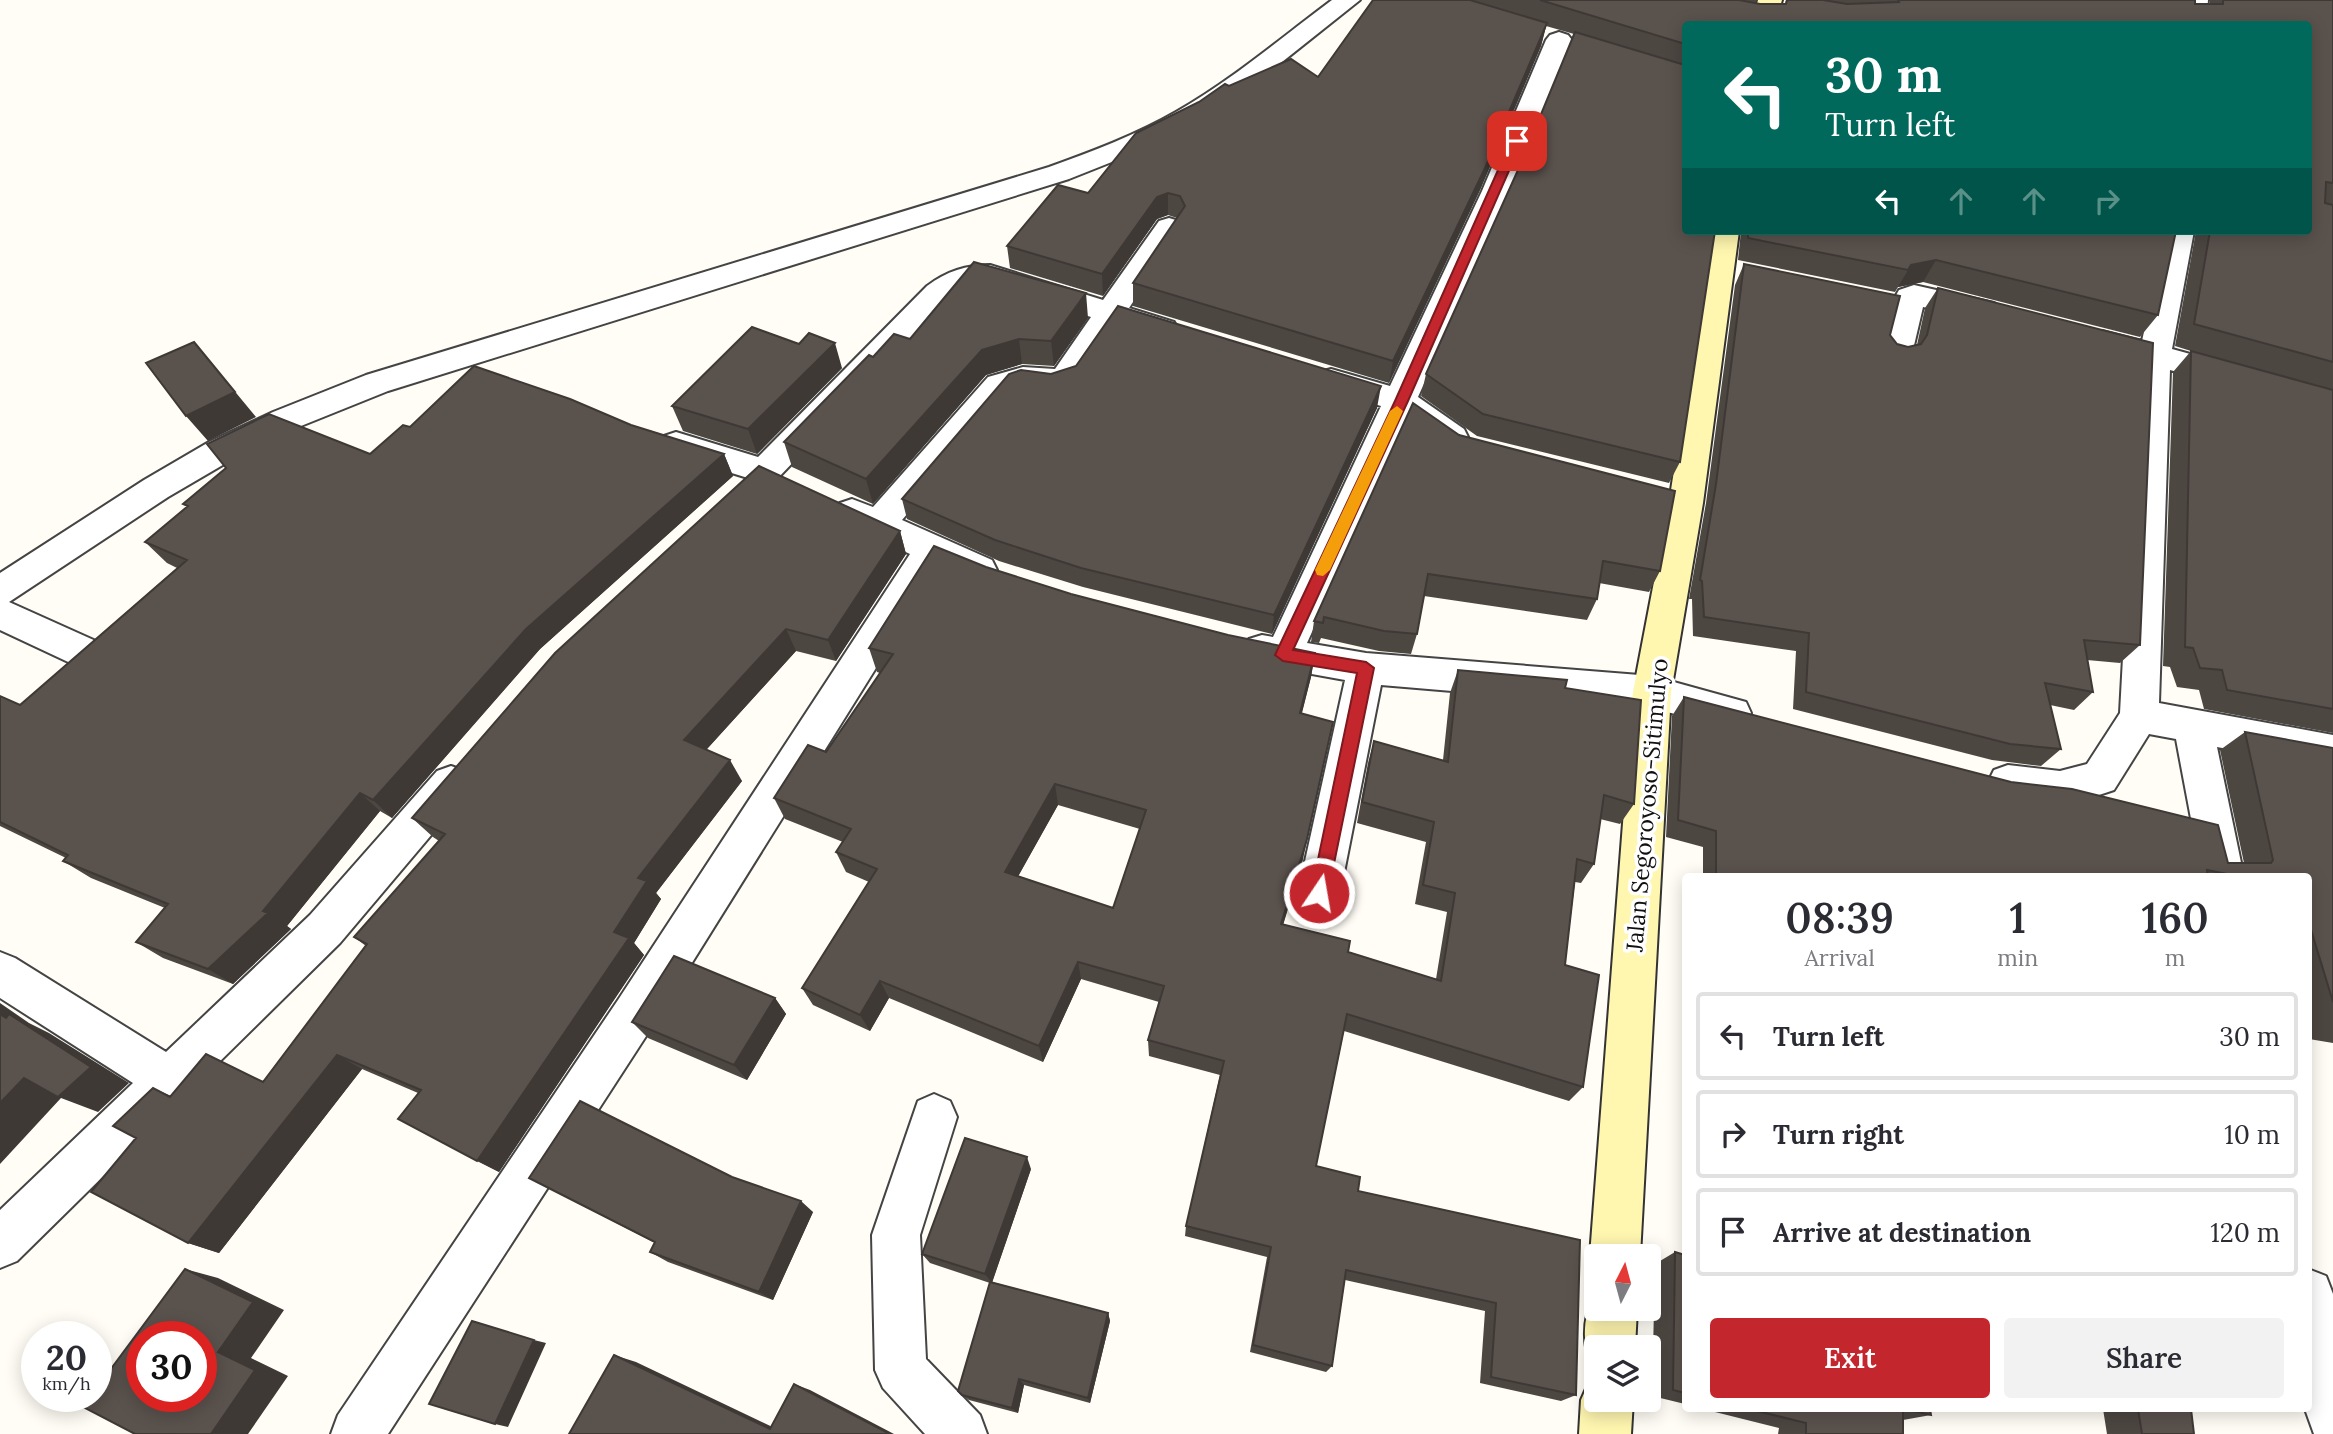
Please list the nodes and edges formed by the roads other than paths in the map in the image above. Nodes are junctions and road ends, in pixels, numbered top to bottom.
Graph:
1 (1348, 0) edge
2 (2196, 0) edge
3 (1794, 9) edge
4 (1766, 12) edge
5 (1737, 14) edge
6 (2194, 21) edge
7 (1559, 40) dead end
8 (1169, 227) edge
9 (1727, 235) edge
10 (2179, 235) edge
11 (1112, 314) junction
12 (2012, 318) edge
13 (2077, 334) edge
14 (1191, 338) edge
15 (1896, 354) edge
16 (2155, 354) junction
17 (453, 360) junction
18 (1309, 373) edge
19 (502, 379) edge
20 (1401, 401) junction
21 (2333, 404) edge
22 (642, 432) edge
23 (1479, 450) edge
24 (764, 471) junction
25 (734, 499) edge
26 (879, 524) junction
27 (932, 548) junction
28 (1010, 581) edge
29 (0, 591) edge
30 (0, 614) edge
31 (1230, 642) edge
32 (1283, 655) junction
33 (94, 657) edge
34 (1366, 668) junction
35 (1652, 692) junction
36 (2139, 716) junction
37 (1770, 723) edge
38 (2193, 726) junction
39 (2333, 752) edge
40 (475, 755) edge
41 (1979, 777) edge
42 (2222, 873) edge
43 (1319, 893) dead end
44 (0, 973) edge
45 (170, 1080) junction
46 (934, 1117) dead end
47 (0, 1244) edge
48 (1616, 1244) edge
49 (2312, 1314) edge
50 (1606, 1412) edge
51 (2333, 1416) edge
52 (356, 1434) edge
53 (961, 1434) edge
54 (1605, 1434) edge

1 - 17 street
2 - 6 street
3 - 4 street
4 - 5 street
7 - 20 street
8 - 11 street
9 - 35 main road, Jalan Segoroyoso-Sitimulyo
10 - 16 street
11 - 14 street
11 - 24 street
11 - 26 street
12 - 15 street
13 - 16 street
16 - 21 street
16 - 36 street
17 - 19 street
17 - 29 street
18 - 20 street
20 - 23 street
20 - 32 street
22 - 24 street
24 - 25 street
24 - 26 street
26 - 27 street
27 - 28 street
27 - 52 street
30 - 33 street
31 - 32 street
32 - 34 street
34 - 35 street
34 - 43 street
35 - 37 street
35 - 48 main road, Jalan Segoroyoso-Sitimulyo
36 - 38 street
36 - 41 street
38 - 39 street
38 - 42 street
40 - 45 street
44 - 45 street
45 - 47 street
46 - 53 street
49 - 51 street
50 - 54 main road

